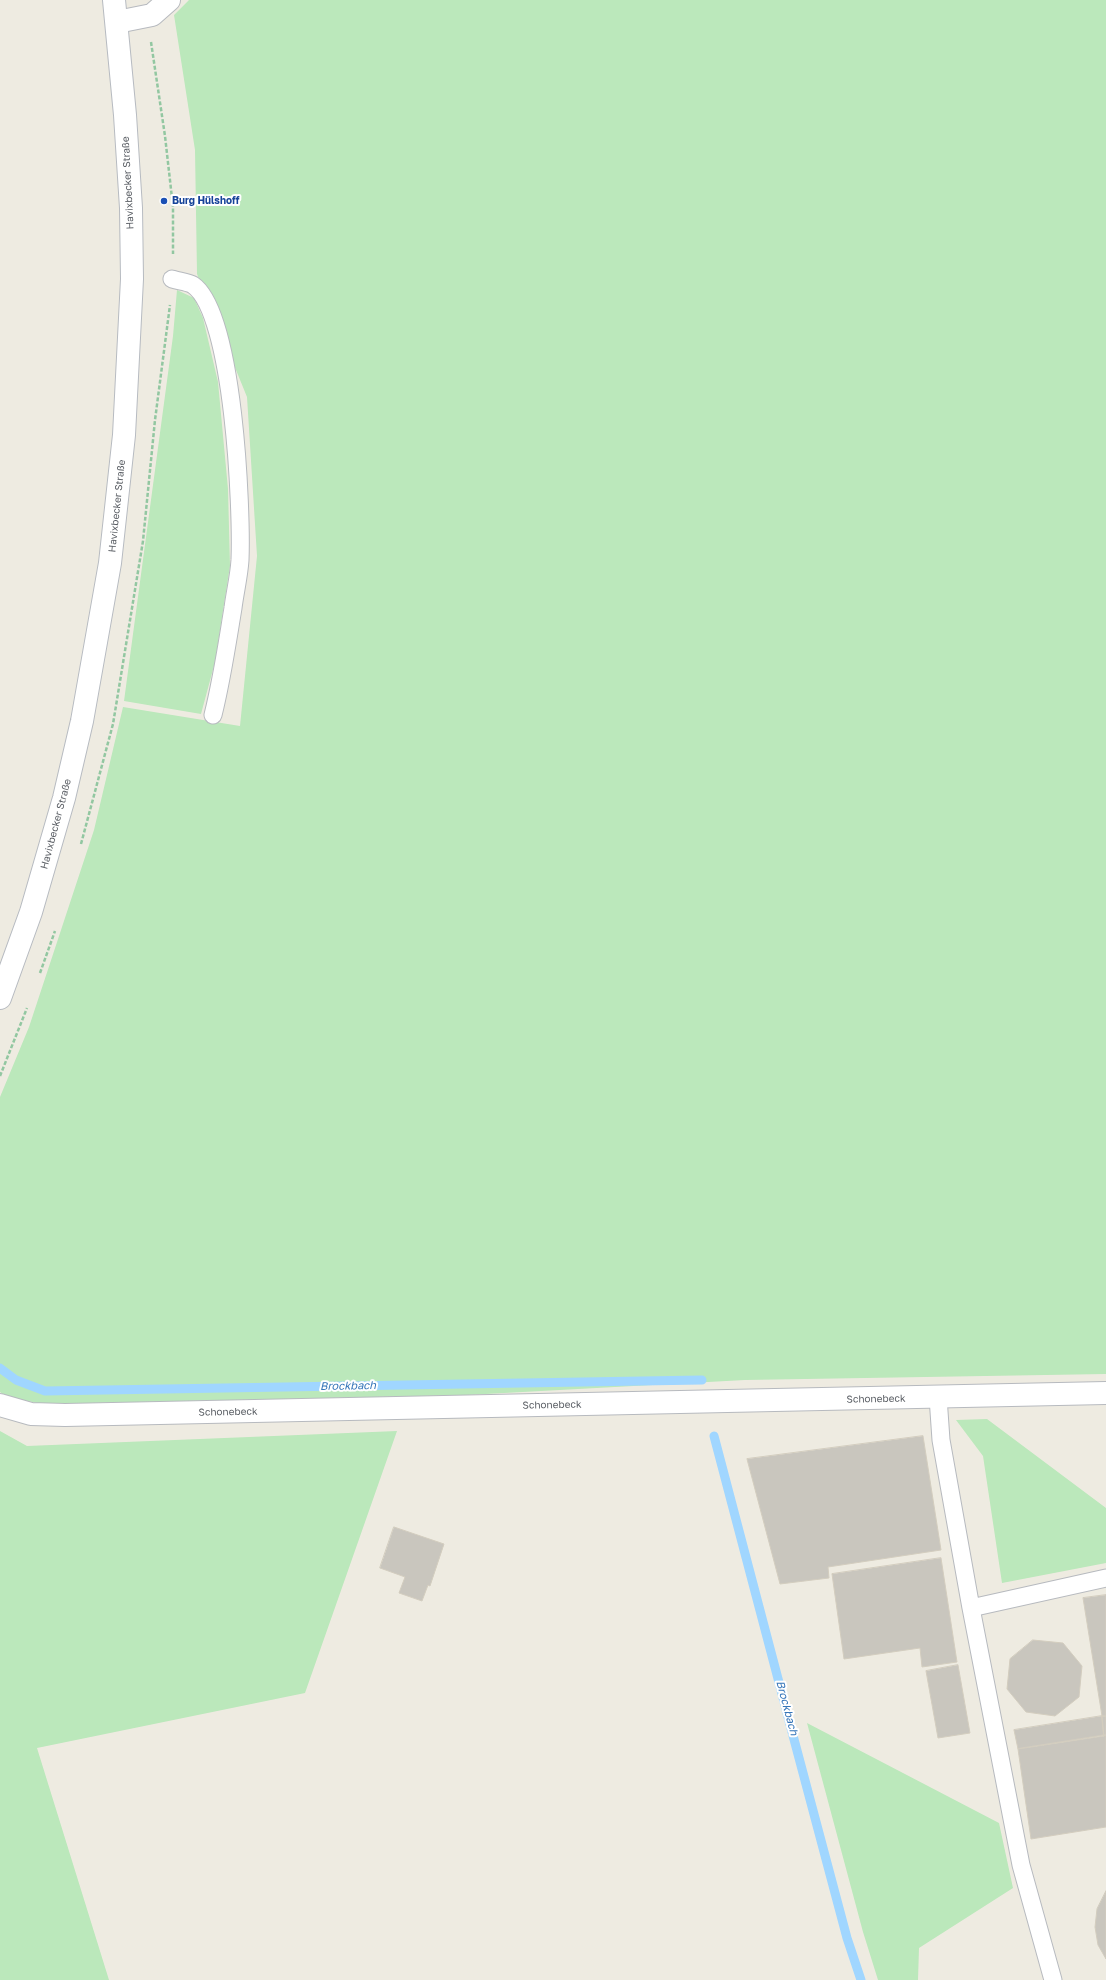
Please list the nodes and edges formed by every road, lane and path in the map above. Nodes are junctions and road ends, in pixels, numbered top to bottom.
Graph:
1 (114, 0) edge
2 (169, 0) edge
3 (117, 22) junction
4 (172, 279) dead end
5 (213, 715) dead end
6 (0, 998) edge
7 (1106, 1393) edge
8 (938, 1397) junction
9 (0, 1405) edge
10 (1106, 1578) edge
11 (971, 1608) junction
12 (1053, 1980) edge

1 - 3 street, Havixbecker Straße
2 - 3 street
3 - 6 street, Havixbecker Straße
4 - 5 lane
7 - 8 street, Schonebeck
8 - 9 street, Schonebeck
8 - 11 lane
10 - 11 lane
11 - 12 lane

